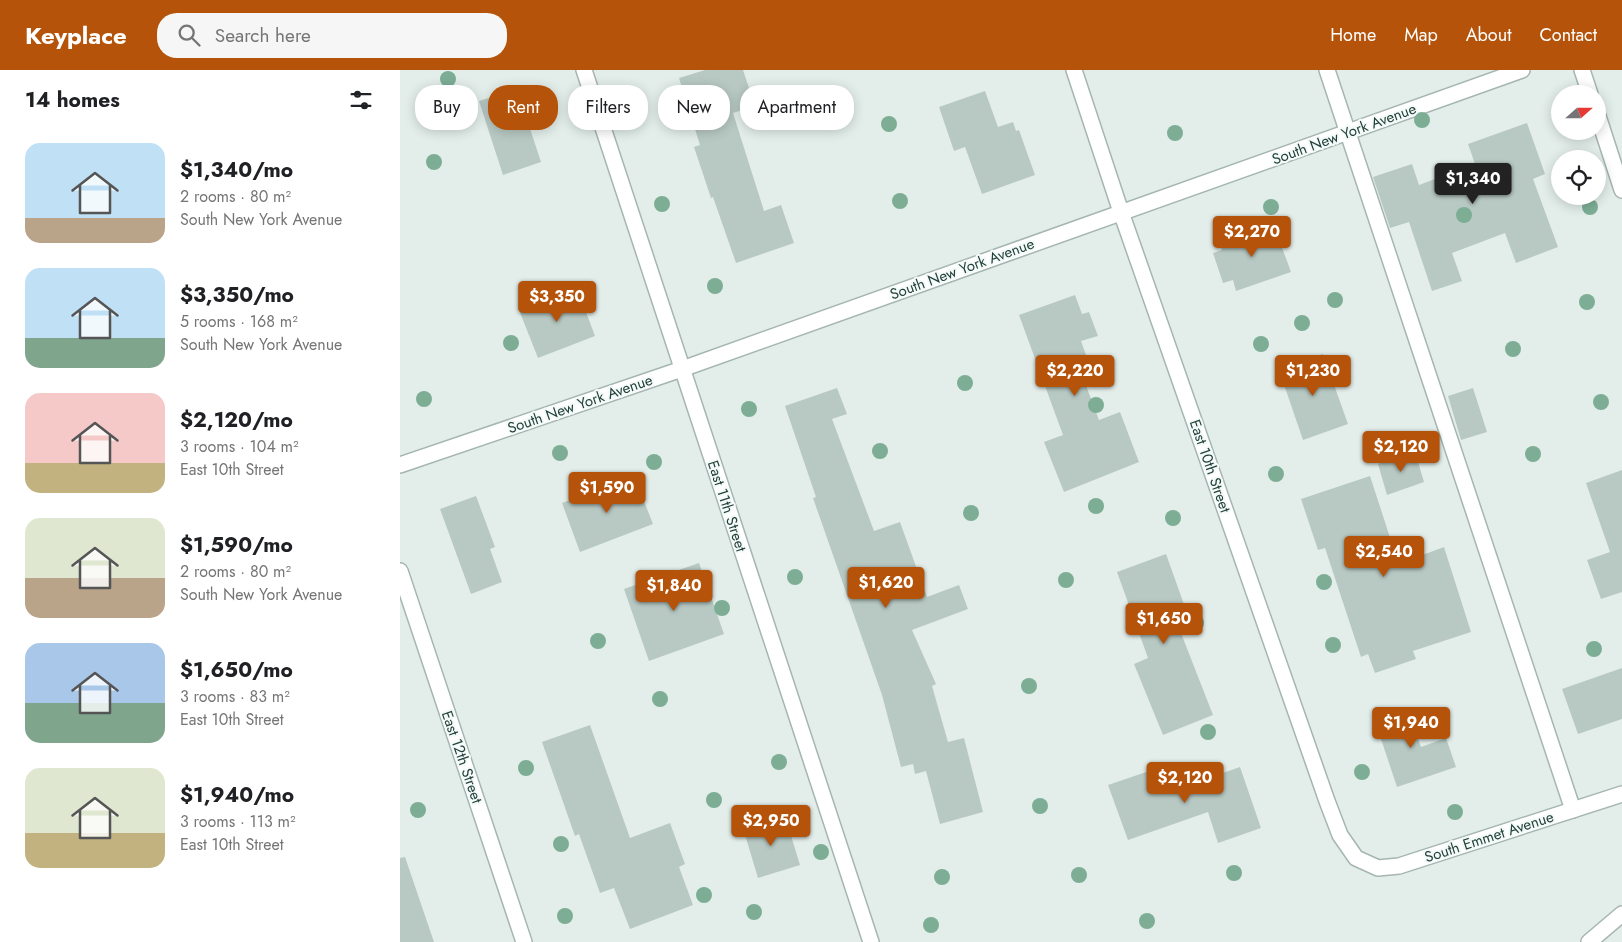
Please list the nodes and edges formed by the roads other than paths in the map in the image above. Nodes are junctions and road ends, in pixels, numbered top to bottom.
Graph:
1 (584, 70) edge
2 (1074, 70) edge
3 (1327, 70) edge
4 (1522, 70) edge
5 (1582, 70) edge
6 (1587, 85) edge
7 (1348, 133) junction
8 (1606, 140) edge
9 (1622, 190) edge
10 (1121, 212) junction
11 (682, 369) junction
12 (400, 465) edge
13 (400, 571) edge
14 (1622, 794) edge
15 (1573, 810) junction
16 (1356, 858) joint
17 (1622, 914) edge
18 (524, 942) edge
19 (871, 942) edge
20 (1589, 942) edge

1 - 11 street, East 11th Street
2 - 10 street, East 10th Street
3 - 7 street
4 - 7 street, South New York Avenue
5 - 6 street
7 - 10 street, South New York Avenue
7 - 15 street
8 - 9 street
10 - 11 street, South New York Avenue
10 - 16 street, East 10th Street
11 - 12 street, South New York Avenue
11 - 19 street, East 11th Street
13 - 18 street, East 12th Street
14 - 15 street, South Emmet Avenue
15 - 16 street, South Emmet Avenue
17 - 20 street

